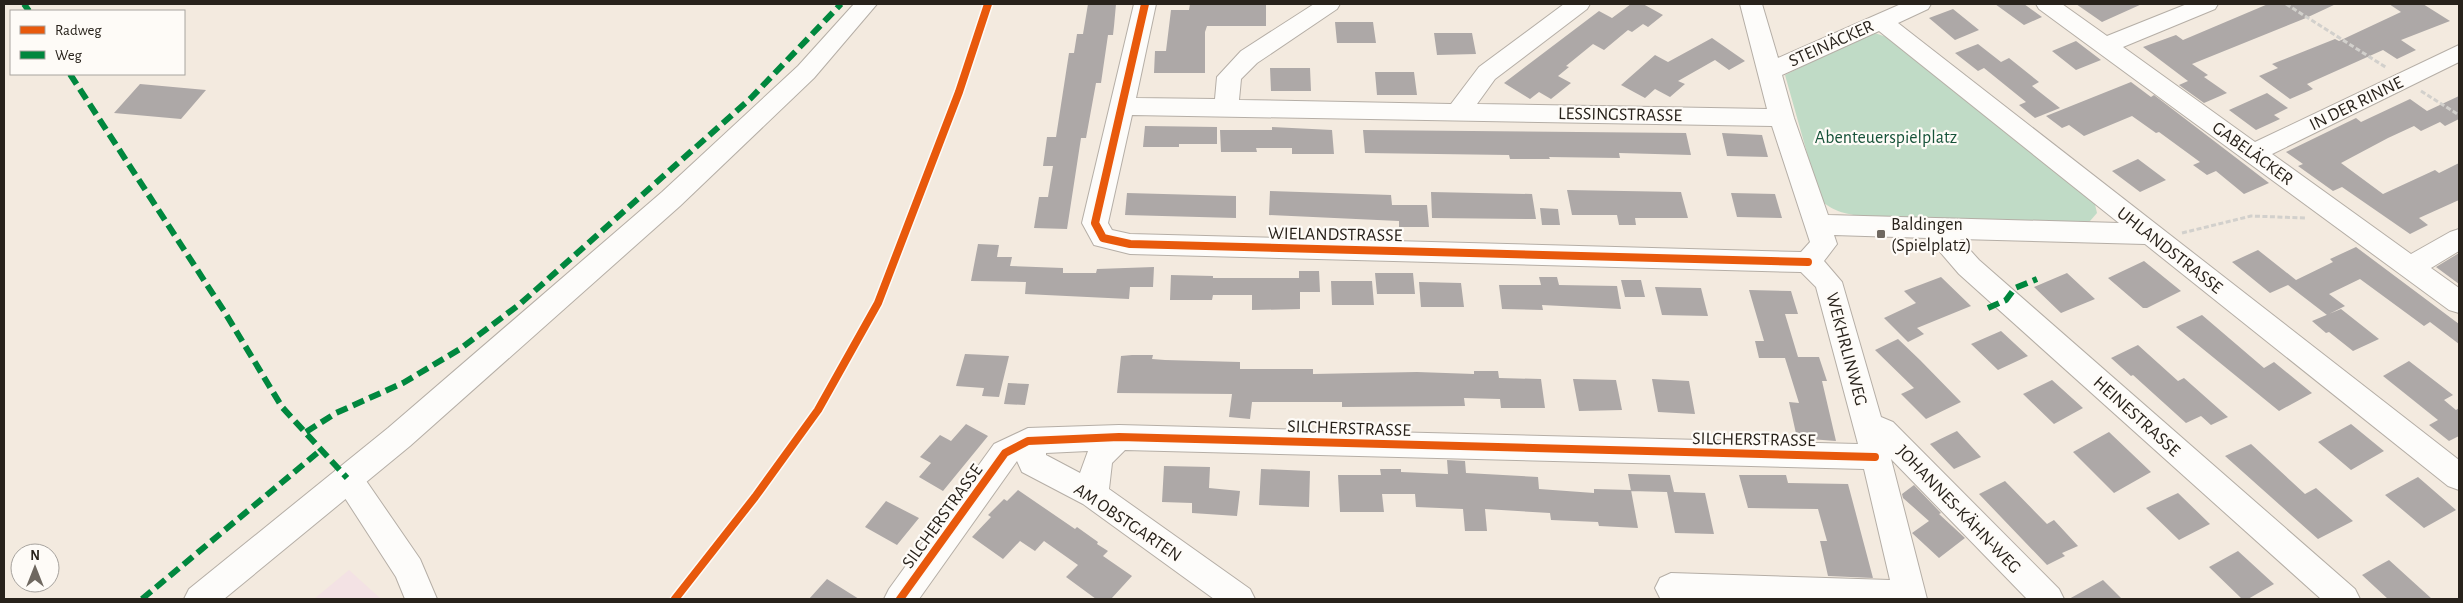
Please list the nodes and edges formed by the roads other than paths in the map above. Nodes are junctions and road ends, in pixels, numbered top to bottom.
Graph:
1 (866, 4) edge
2 (1145, 4) edge
3 (1328, 4) edge
4 (1579, 4) edge
5 (1751, 4) edge
6 (1920, 4) edge
7 (2047, 4) edge
8 (2207, 4) edge
9 (1881, 21) junction
10 (2105, 46) junction
11 (2459, 52) edge
12 (1770, 71) junction
13 (1121, 106) junction
14 (1226, 107) junction
15 (1459, 111) junction
16 (1782, 118) junction
17 (2253, 154) junction
18 (1819, 225) junction
19 (1936, 229) junction
20 (2148, 234) junction
21 (2459, 239) edge
22 (1808, 262) junction
23 (2410, 267) junction
24 (2459, 302) edge
25 (1867, 424) junction
26 (1119, 437) junction
27 (1028, 441) junction
28 (1875, 457) junction
29 (347, 478) junction
30 (2459, 478) edge
31 (1094, 495) junction
32 (1672, 588) dead end
33 (1910, 597) edge
34 (200, 599) edge
35 (421, 599) edge
36 (900, 599) edge
37 (1238, 599) edge
38 (2048, 599) edge
39 (2344, 599) edge

1 - 29 street
2 - 13 street, WIELANDSTRASSE
3 - 14 street
4 - 15 street
5 - 12 street
6 - 9 street, STEINÄCKER
7 - 10 street, GABELÄCKER
8 - 10 street
9 - 12 street, STEINÄCKER
9 - 20 street, UHLANDSTRASSE
10 - 17 street, GABELÄCKER
11 - 17 street, IN DER RINNE
12 - 16 street
13 - 14 street, LESSINGSTRASSE
13 - 22 street, WIELANDSTRASSE
14 - 15 street, LESSINGSTRASSE
15 - 16 street, LESSINGSTRASSE
16 - 18 street
17 - 23 street, GABELÄCKER
18 - 19 street
18 - 22 street
19 - 20 street
19 - 39 street, HEINESTRASSE
20 - 30 street, UHLANDSTRASSE
21 - 23 street
22 - 25 street, WEKHRLINWEG
23 - 24 street, GABELÄCKER
25 - 28 street, WEKHRLINWEG
25 - 38 street, JOHANNES-KÄHN-WEG
26 - 27 street, SILCHERSTRASSE
26 - 28 street, SILCHERSTRASSE
26 - 31 street
27 - 31 street, AM OBSTGARTEN
27 - 36 street, SILCHERSTRASSE
28 - 33 street, WEKHRLINWEG
29 - 34 street
29 - 35 street
31 - 37 street, AM OBSTGARTEN
32 - 33 street, WEKHRLINWEG

